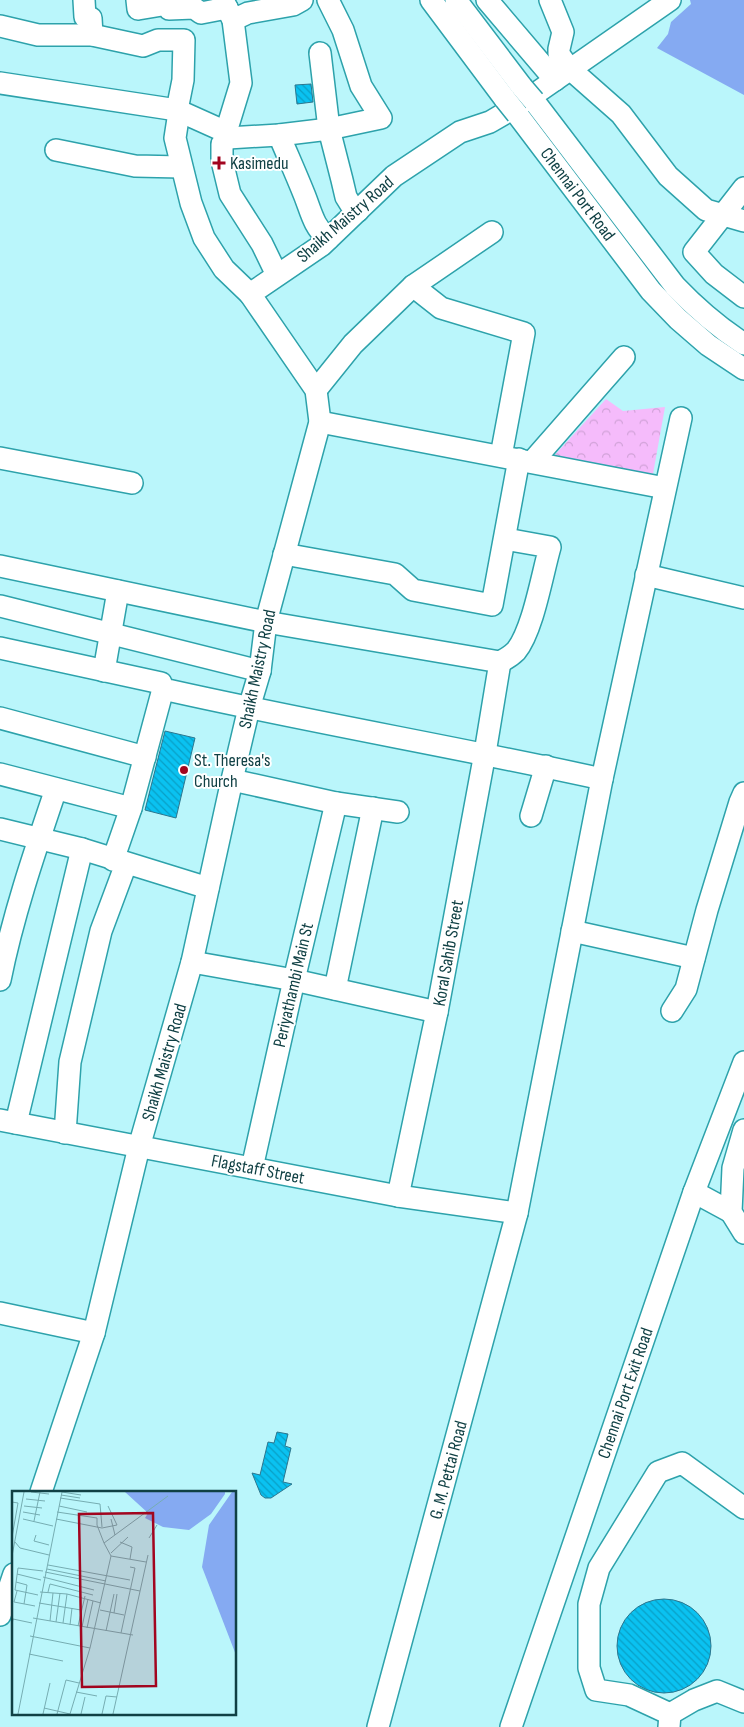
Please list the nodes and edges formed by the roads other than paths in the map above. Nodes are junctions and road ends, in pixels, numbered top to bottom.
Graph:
1 (84, 0) edge
2 (136, 0) edge
3 (302, 0) edge
4 (328, 0) edge
5 (430, 0) edge
6 (456, 0) edge
7 (487, 0) edge
8 (550, 0) edge
9 (670, 0) edge
10 (228, 9) edge
11 (0, 26) edge
12 (92, 35) junction
13 (320, 53) dead end
14 (563, 74) junction
15 (0, 83) edge
16 (520, 100) junction
17 (178, 111) junction
18 (330, 129) junction
19 (227, 135) junction
20 (279, 135) junction
21 (56, 150) dead end
22 (181, 167) junction
23 (744, 188) edge
24 (358, 211) junction
25 (722, 216) junction
26 (744, 221) edge
27 (492, 232) dead end
28 (328, 239) junction
29 (277, 275) junction
30 (413, 286) junction
31 (250, 294) junction
32 (744, 296) edge
33 (744, 344) edge
34 (624, 358) dead end
35 (744, 369) edge
36 (316, 390) junction
37 (681, 418) dead end
38 (320, 422) junction
39 (0, 458) edge
40 (518, 459) junction
41 (132, 484) dead end
42 (665, 488) junction
43 (504, 539) junction
44 (284, 554) junction
45 (0, 566) edge
46 (646, 575) junction
47 (118, 591) junction
48 (744, 598) edge
49 (0, 606) edge
50 (266, 622) junction
51 (110, 634) junction
52 (0, 648) edge
53 (500, 662) junction
54 (104, 671) junction
55 (260, 671) junction
56 (163, 689) junction
57 (249, 708) junction
58 (0, 718) edge
59 (485, 753) junction
60 (144, 757) junction
61 (546, 766) junction
62 (0, 774) edge
63 (602, 778) junction
64 (232, 780) junction
65 (56, 789) junction
66 (744, 793) edge
67 (336, 802) junction
68 (131, 808) junction
69 (373, 808) junction
70 (398, 812) dead end
71 (531, 816) dead end
72 (0, 829) edge
73 (39, 839) junction
74 (82, 850) junction
75 (119, 862) junction
76 (208, 888) junction
77 (572, 931) junction
78 (2, 957) edge
79 (694, 958) junction
80 (192, 962) junction
81 (0, 980) edge
82 (294, 980) junction
83 (335, 989) junction
84 (672, 1011) dead end
85 (437, 1012) junction
86 (744, 1062) edge
87 (8, 1122) edge
88 (744, 1130) edge
89 (65, 1133) junction
90 (139, 1147) junction
91 (252, 1168) junction
92 (694, 1192) junction
93 (398, 1196) junction
94 (731, 1212) junction
95 (517, 1213) junction
96 (744, 1232) edge
97 (0, 1313) edge
98 (94, 1333) junction
99 (41, 1491) edge
100 (744, 1508) edge
101 (12, 1580) edge
102 (0, 1615) edge
103 (744, 1702) edge
104 (670, 1720) edge
105 (378, 1727) edge
106 (511, 1727) edge

1 - 12 street
2 - 10 street
3 - 10 street
4 - 18 street
5 - 16 street, Chennai Port Road
6 - 16 street, Chennai Port Road
7 - 14 street
8 - 14 street
9 - 14 street, Shaikh Maistry Road
10 - 19 street
11 - 12 street
12 - 17 street
13 - 18 street
14 - 24 street, Shaikh Maistry Road
14 - 25 street
15 - 17 street
16 - 33 street, Chennai Port Road
16 - 35 street, Chennai Port Road
17 - 19 street
17 - 22 street
18 - 20 street
18 - 24 street
19 - 20 street
19 - 29 street
20 - 28 street
21 - 22 street
22 - 31 street
23 - 25 street
24 - 28 street, Shaikh Maistry Road
25 - 26 street
25 - 32 street
27 - 30 street
28 - 29 street, Shaikh Maistry Road
29 - 31 street, Shaikh Maistry Road
30 - 36 street
30 - 40 street
31 - 36 street, Shaikh Maistry Road
34 - 40 street
36 - 38 street, Shaikh Maistry Road
37 - 42 street, G. M. Pettai Road
38 - 40 street
38 - 44 street, Shaikh Maistry Road
39 - 41 street
40 - 42 street
40 - 43 street
42 - 46 street, G. M. Pettai Road
43 - 44 street
43 - 53 street
44 - 50 street, Shaikh Maistry Road
45 - 47 street
46 - 48 street
46 - 63 street, G. M. Pettai Road
47 - 50 street
47 - 51 street
49 - 51 street
50 - 53 street
50 - 55 street, Shaikh Maistry Road
51 - 54 street
51 - 55 street
52 - 54 street
53 - 59 street, Koral Sahib Street
54 - 56 street
55 - 57 street, Shaikh Maistry Road
56 - 57 street
56 - 60 street
57 - 59 street
57 - 64 street, Shaikh Maistry Road
58 - 60 street
59 - 61 street
59 - 85 street, Koral Sahib Street
60 - 68 street
61 - 63 street
61 - 71 street
62 - 65 street
63 - 77 street, G. M. Pettai Road
64 - 67 street
64 - 76 street, Shaikh Maistry Road
65 - 68 street
65 - 73 street
66 - 79 street
67 - 69 street
67 - 82 street, Periyathambi Main St
68 - 75 street
69 - 70 street
69 - 83 street
72 - 73 street
73 - 74 street
73 - 78 street
74 - 75 street
74 - 87 street
75 - 76 street
75 - 89 street
76 - 80 street, Shaikh Maistry Road
77 - 79 street
77 - 95 street, G. M. Pettai Road
78 - 81 street
79 - 84 street
80 - 82 street
80 - 90 street, Shaikh Maistry Road
82 - 83 street
82 - 91 street, Periyathambi Main St
83 - 85 street
85 - 93 street, Koral Sahib Street
86 - 92 street, Chennai Port Exit Road
87 - 89 street, Flagstaff Street
88 - 94 street
89 - 90 street, Flagstaff Street
90 - 91 street, Flagstaff Street
90 - 98 street, Shaikh Maistry Road
91 - 93 street, Flagstaff Street
92 - 94 street
92 - 106 street, Chennai Port Exit Road
93 - 95 street, Flagstaff Street
94 - 96 street
95 - 105 street, G. M. Pettai Road
97 - 98 street
98 - 99 street, Shaikh Maistry Road
100 - 104 street
101 - 102 street
103 - 104 street

